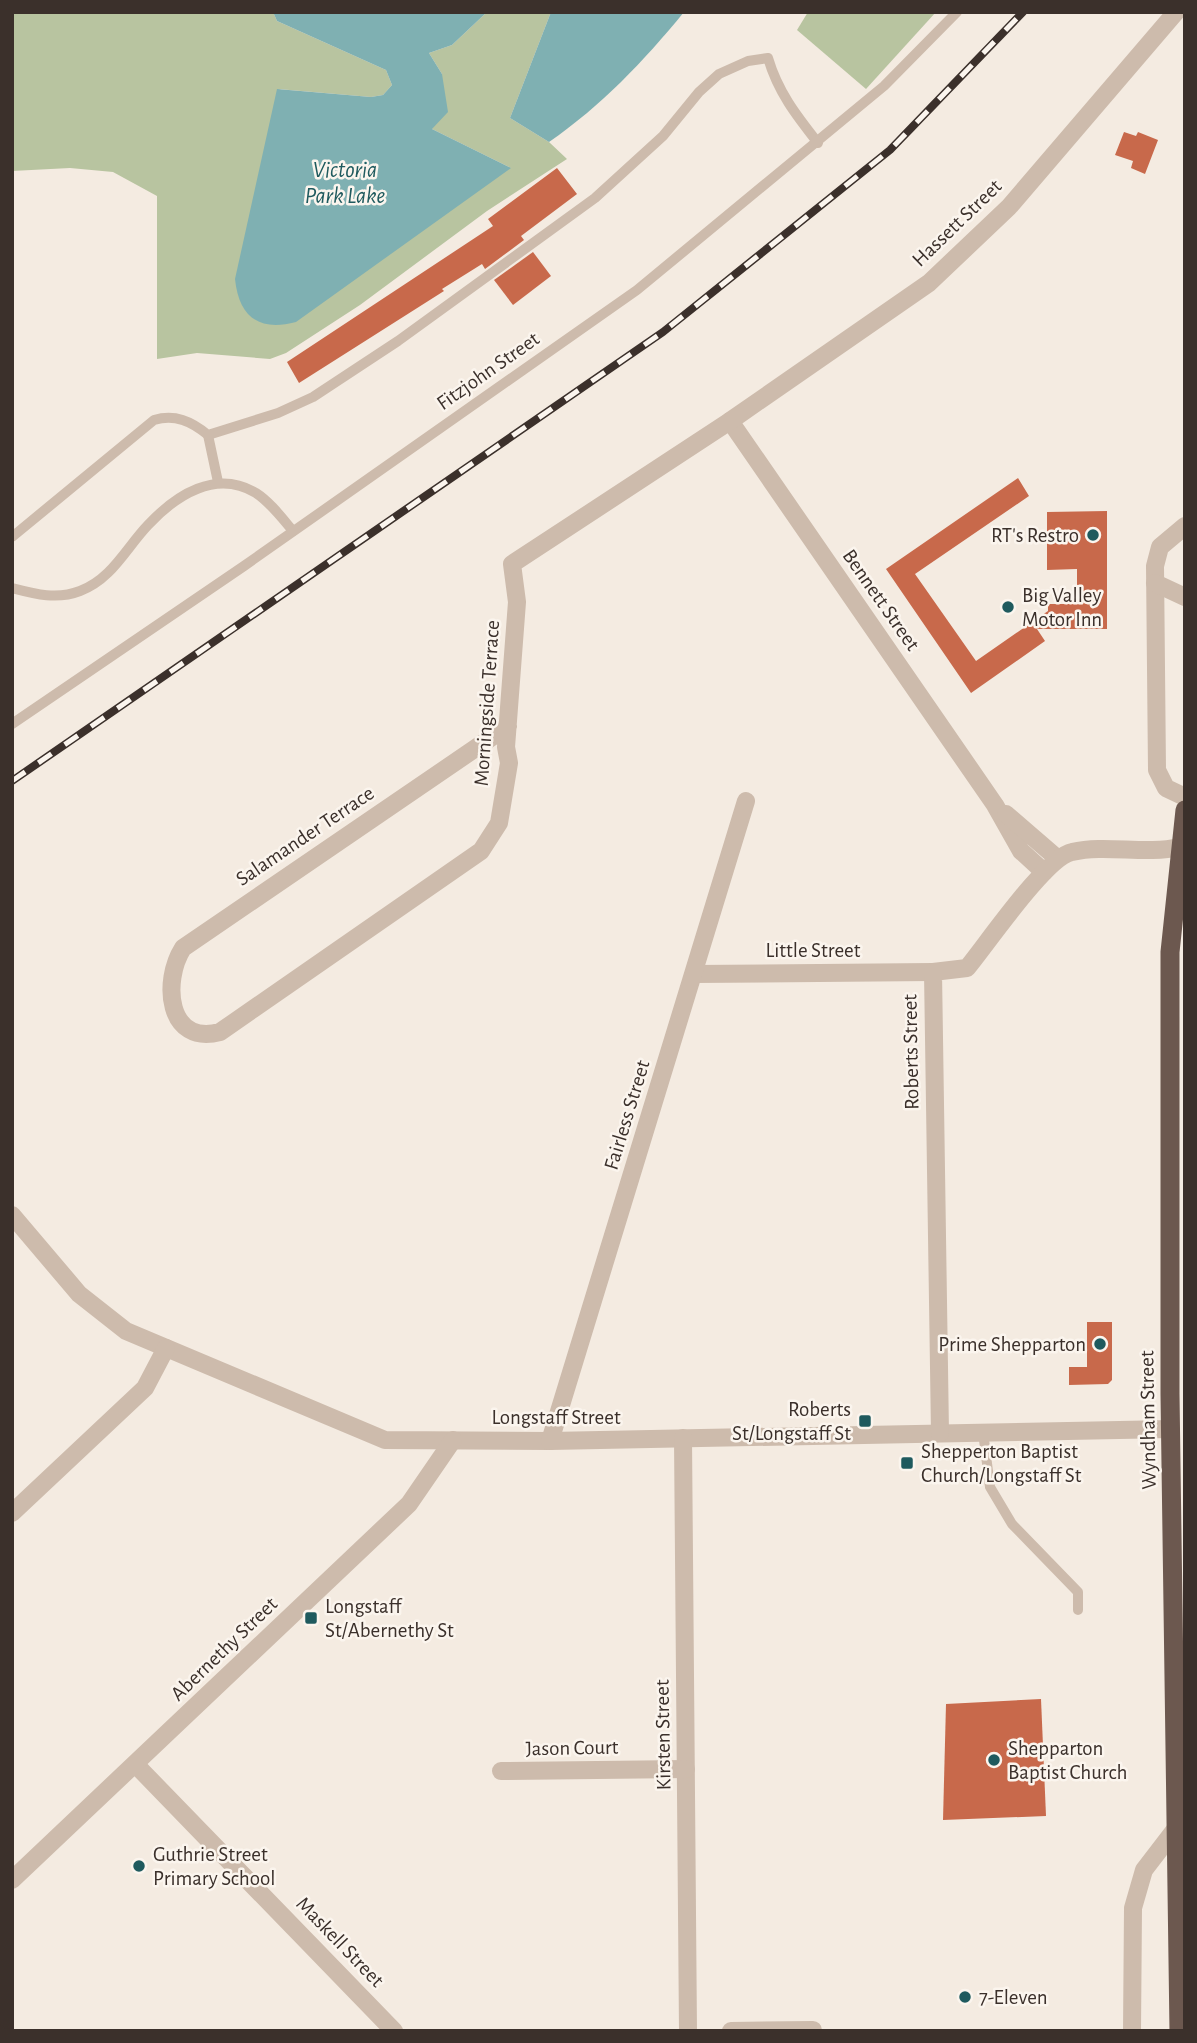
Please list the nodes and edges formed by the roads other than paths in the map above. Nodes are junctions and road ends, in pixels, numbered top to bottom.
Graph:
1 (957, 12) edge
2 (1176, 12) edge
3 (818, 142) junction
4 (730, 421) junction
5 (208, 435) junction
6 (218, 482) junction
7 (1185, 526) edge
8 (293, 531) junction
9 (12, 537) edge
10 (1155, 583) junction
11 (12, 588) edge
12 (1185, 597) edge
13 (12, 724) edge
14 (508, 726) junction
15 (1185, 797) edge
16 (747, 802) dead end
17 (995, 805) junction
18 (1185, 810) edge
19 (1182, 846) edge
20 (1057, 858) junction
21 (1044, 872) junction
22 (933, 972) junction
23 (694, 974) junction
24 (173, 1011) joint
25 (12, 1215) edge
26 (166, 1348) junction
27 (1180, 1428) edge
28 (983, 1432) junction
29 (940, 1433) junction
30 (683, 1438) junction
31 (453, 1440) junction
32 (550, 1441) junction
33 (12, 1513) edge
34 (1078, 1610) dead end
35 (136, 1765) junction
36 (686, 1769) junction
37 (501, 1771) dead end
38 (1177, 1827) junction
39 (12, 1880) edge
40 (813, 2030) edge
41 (394, 2031) edge
42 (688, 2031) edge
43 (731, 2031) edge
44 (1132, 2031) edge
45 (1179, 2031) edge

1 - 3 lane, Fitzjohn Street
2 - 4 street, Hassett Street
3 - 5 lane
3 - 8 lane, Fitzjohn Street
4 - 14 street, Morningside Terrace
4 - 17 street, Bennett Street
5 - 6 lane
5 - 9 lane
6 - 8 lane
6 - 11 lane
7 - 10 street
8 - 13 lane, Fitzjohn Street
10 - 12 street
10 - 15 street
14 - 24 street, Salamander Terrace
14 - 24 street, Morningside Terrace
16 - 23 street, Fairless Street
17 - 20 street, Bennett Street
17 - 21 street, Bennett Street
18 - 19 highway, Wyndham Street
19 - 20 street
19 - 27 highway, Wyndham Street
20 - 21 street, Roberts Street
21 - 22 street, Roberts Street
22 - 23 street, Little Street
22 - 29 street, Roberts Street
23 - 32 street, Fairless Street
25 - 26 street, Longstaff Street
26 - 31 street, Longstaff Street
26 - 33 street
27 - 28 street, Longstaff Street
27 - 38 highway, Wyndham Street
28 - 29 street, Longstaff Street
28 - 34 lane
29 - 30 street, Longstaff Street
30 - 32 street, Longstaff Street
30 - 36 street, Kirsten Street
31 - 32 street, Longstaff Street
31 - 35 street, Abernethy Street
35 - 39 street, Abernethy Street
35 - 41 street, Maskell Street
36 - 37 street, Jason Court
36 - 42 street, Kirsten Street
38 - 44 street
38 - 45 highway, Wyndham Street
40 - 43 street

